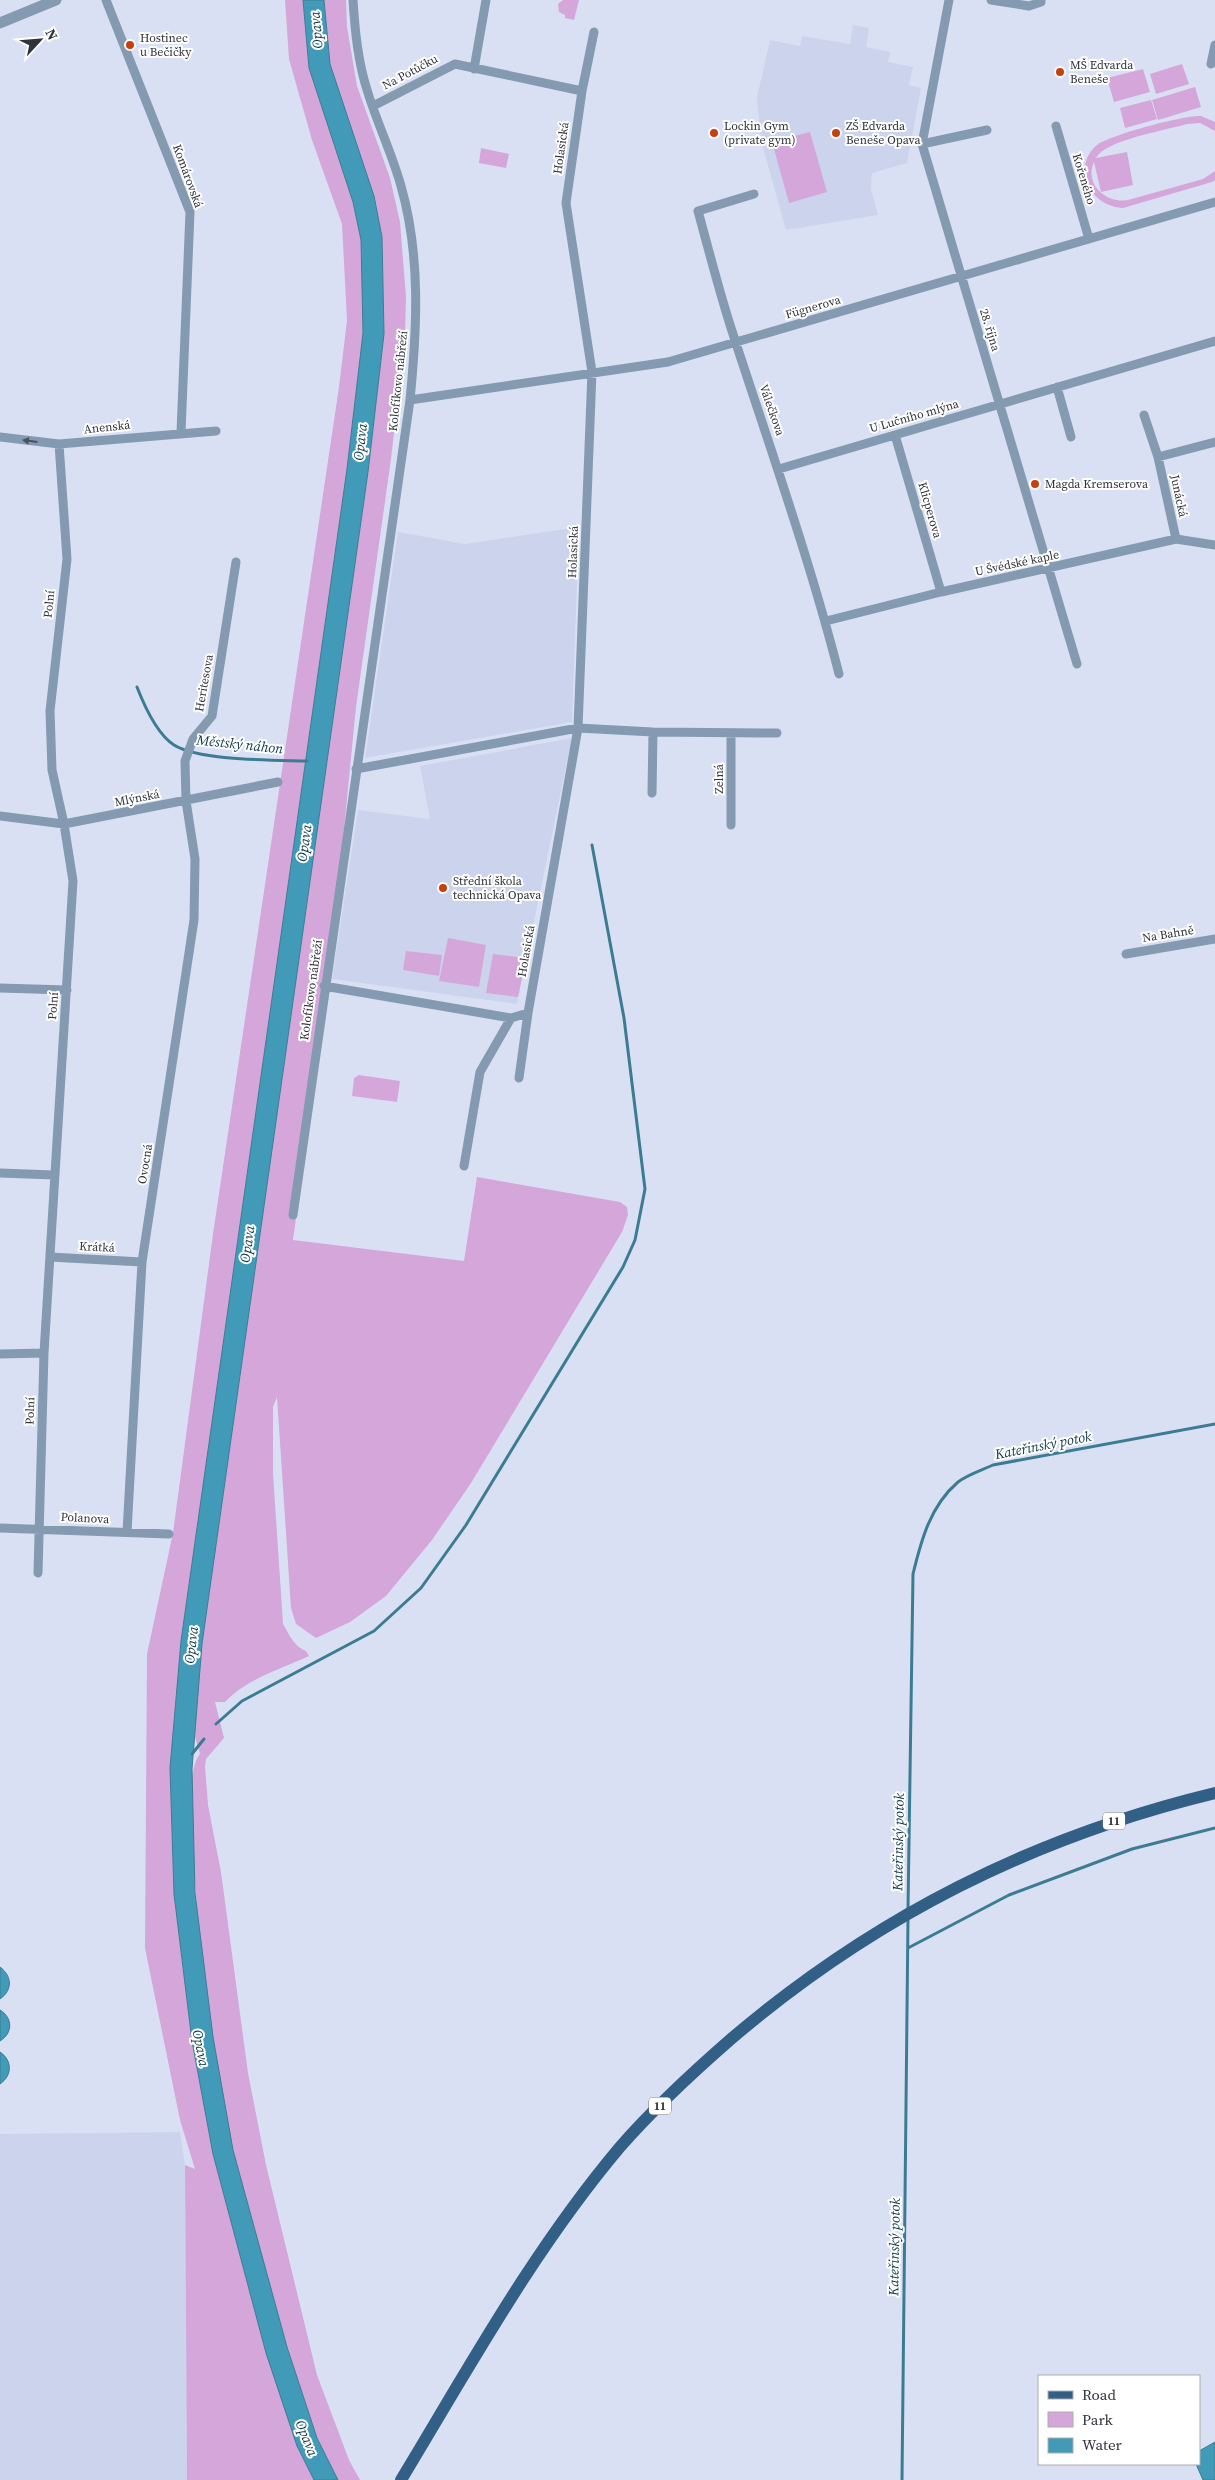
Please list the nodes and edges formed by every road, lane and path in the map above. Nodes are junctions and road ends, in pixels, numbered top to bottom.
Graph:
1 (56, 0) edge
2 (106, 0) edge
3 (354, 0) edge
4 (486, 0) edge
5 (949, 0) edge
6 (991, 0) edge
7 (1042, 0) edge
8 (35, 10) junction
9 (0, 19) edge
10 (0, 23) edge
11 (0, 30) edge
12 (594, 32) dead end
13 (1215, 45) edge
14 (1211, 64) dead end
15 (474, 69) junction
16 (582, 91) junction
17 (373, 106) junction
18 (1056, 126) dead end
19 (988, 130) dead end
20 (922, 144) junction
21 (754, 194) dead end
22 (1215, 202) edge
23 (1089, 239) junction
24 (961, 278) junction
25 (1215, 341) edge
26 (736, 342) junction
27 (592, 372) junction
28 (1057, 387) junction
29 (410, 400) junction
30 (1000, 404) junction
31 (1144, 415) dead end
32 (216, 431) dead end
33 (181, 432) junction
34 (895, 434) junction
35 (0, 437) edge
36 (1071, 437) dead end
37 (1215, 442) edge
38 (60, 444) junction
39 (1158, 458) junction
40 (779, 469) junction
41 (1176, 539) junction
42 (1215, 545) edge
43 (236, 562) dead end
44 (1049, 569) junction
45 (941, 592) junction
46 (826, 621) junction
47 (1077, 664) dead end
48 (840, 674) dead end
49 (578, 728) junction
50 (652, 732) junction
51 (777, 733) dead end
52 (731, 734) junction
53 (356, 769) junction
54 (278, 782) dead end
55 (652, 793) dead end
56 (186, 801) junction
57 (0, 816) edge
58 (64, 824) junction
59 (731, 825) dead end
60 (1215, 939) edge
61 (1126, 954) dead end
62 (324, 986) junction
63 (0, 988) edge
64 (67, 990) junction
65 (528, 1012) junction
66 (511, 1018) junction
67 (519, 1078) dead end
68 (464, 1166) dead end
69 (0, 1173) edge
70 (54, 1175) junction
71 (293, 1215) dead end
72 (50, 1257) junction
73 (142, 1262) junction
74 (0, 1354) edge
75 (44, 1354) junction
76 (0, 1528) edge
77 (38, 1528) junction
78 (127, 1532) junction
79 (169, 1534) dead end
80 (38, 1573) dead end
81 (1215, 1793) edge
82 (401, 2480) edge

1 - 8 street
2 - 33 street, Komárovská
3 - 17 street, Kolofíkovo nábřeží
4 - 15 street
5 - 20 street, 28. října
6 - 7 street
8 - 9 street
8 - 10 street
8 - 11 street
12 - 16 street, Holasická
13 - 14 street
15 - 16 street
15 - 17 street, Na Potůčku
16 - 27 street, Holasická
17 - 29 street, Kolofíkovo nábřeží
18 - 23 street, Kořeného
19 - 20 street
20 - 24 street, 28. října
21 - 26 street, Válečkova
22 - 23 street, Fügnerova
23 - 24 street, Fügnerova
24 - 26 street, Fügnerova
24 - 30 street, 28. října
25 - 28 street, U Lučního mlýna
26 - 27 street, Fügnerova
26 - 40 street, Válečkova
27 - 29 street, Fügnerova
27 - 49 street, Holasická
28 - 30 street, U Lučního mlýna
28 - 36 street
29 - 53 street, Kolofíkovo nábřeží
30 - 34 street, U Lučního mlýna
30 - 44 street, 28. října
31 - 39 street, Junácká
32 - 33 street, Anenská
33 - 38 street, Anenská
34 - 40 street, U Lučního mlýna
34 - 45 street, Klicperova
38 -> 35 street, Anenská
37 - 39 street
38 - 58 street, Polní
39 - 41 street, Junácká
40 - 46 street, Válečkova
41 - 42 street, U Švédské kaple
41 - 44 street, U Švédské kaple
43 - 56 street, Heritesova
44 - 45 street, U Švédské kaple
44 - 47 street, 28. října
45 - 46 street, U Švédské kaple
46 - 48 street, Válečkova
49 - 50 street
49 - 53 street
49 - 65 street, Holasická
50 - 52 street
50 - 55 street
51 - 52 street
52 - 59 street, Zelná
53 - 62 street, Kolofíkovo nábřeží
54 - 56 street, Mlýnská
56 - 58 street, Mlýnská
56 - 73 street, Ovocná
57 - 58 street, Mlýnská
58 - 64 street, Polní
60 - 61 street, Na Bahně
62 - 66 street
62 - 71 street, Kolofíkovo nábřeží
63 - 64 street
64 - 70 street, Polní
65 - 66 street
65 - 67 street, Holasická
66 - 68 street
69 - 70 street
70 - 72 street, Polní
72 - 73 street, Krátká
72 - 75 street, Polní
73 - 78 street, Ovocná
74 - 75 street
75 - 77 street, Polní
76 - 77 street, Polanova
77 - 78 street, Polanova
77 - 80 street, Polní
78 - 79 street, Polanova
81 - 82 main road, 11

